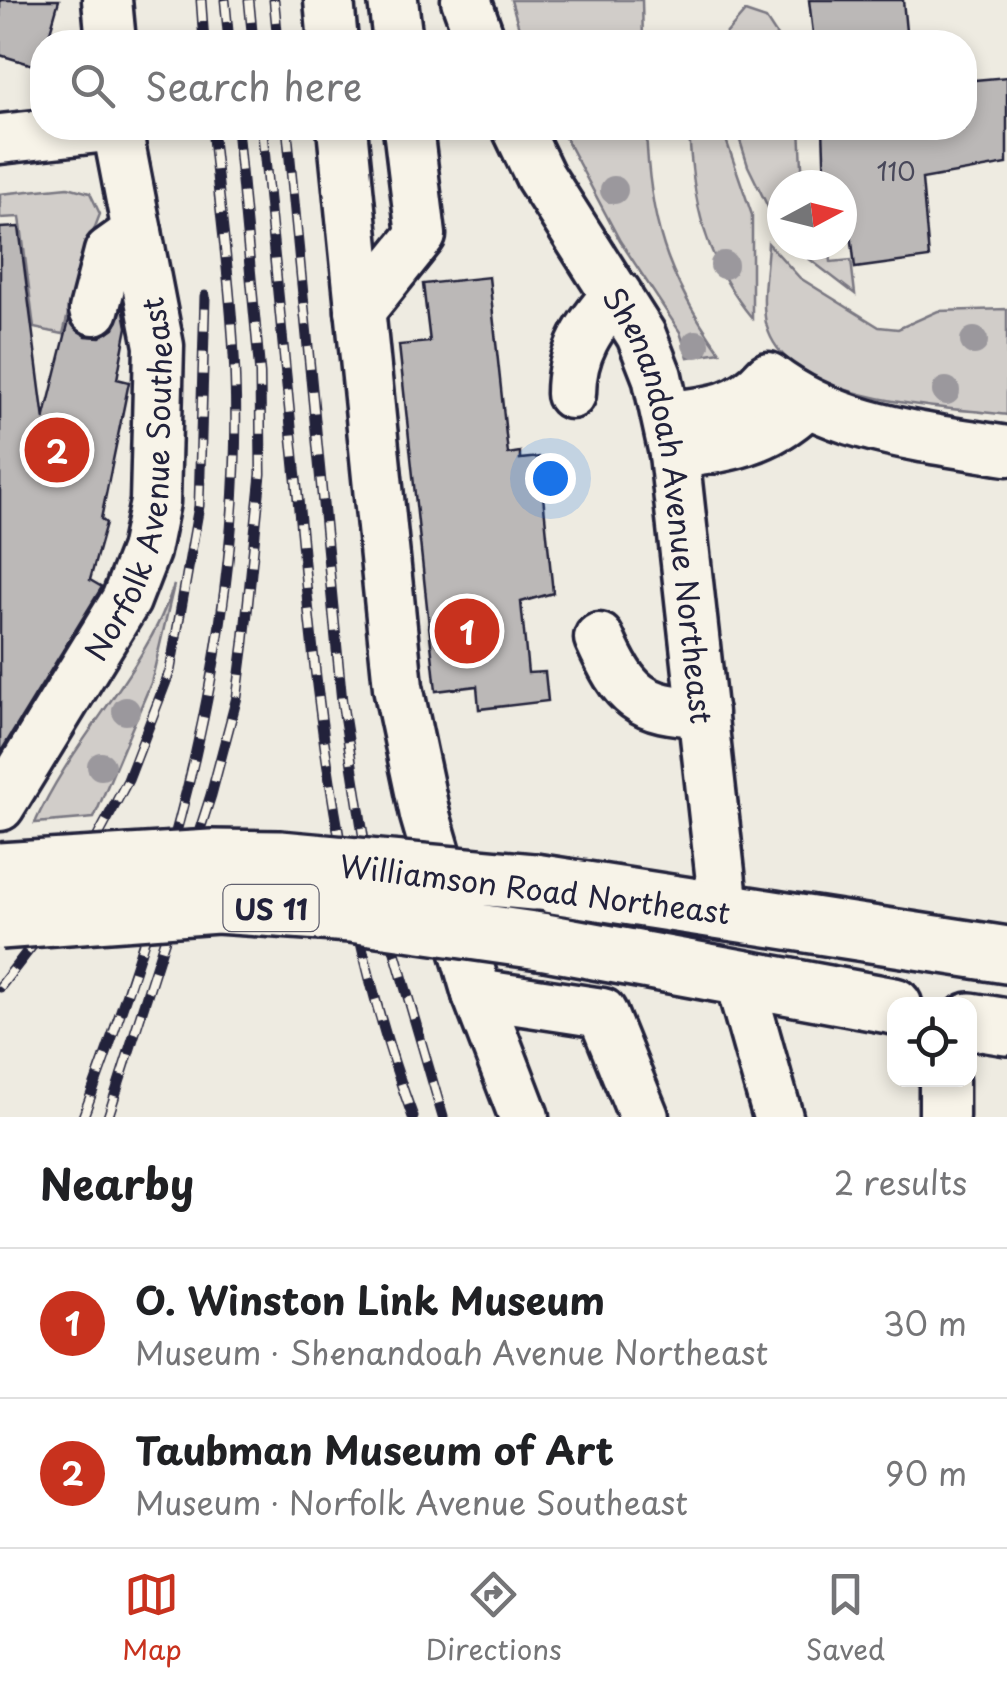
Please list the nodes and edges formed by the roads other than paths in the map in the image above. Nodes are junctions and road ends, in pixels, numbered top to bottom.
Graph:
1 (107, 0) edge
2 (329, 0) edge
3 (393, 0) edge
4 (466, 0) edge
5 (110, 30) edge
6 (332, 30) edge
7 (397, 30) edge
8 (477, 30) edge
9 (30, 136) edge
10 (0, 139) edge
11 (119, 140) edge
12 (343, 140) edge
13 (409, 140) edge
14 (523, 140) edge
15 (136, 232) junction
16 (617, 294) junction
17 (94, 310) dead end
18 (360, 311) junction
19 (571, 394) dead end
20 (806, 404) junction
21 (670, 435) junction
22 (1007, 451) edge
23 (599, 638) dead end
24 (704, 712) junction
25 (0, 806) edge
26 (0, 872) edge
27 (724, 910) junction
28 (0, 921) edge
29 (1007, 955) edge
30 (738, 974) junction
31 (477, 994) junction
32 (887, 1005) edge
33 (977, 1022) edge
34 (1007, 1027) edge
35 (944, 1087) edge
36 (524, 1117) edge
37 (644, 1117) edge
38 (778, 1117) edge
39 (944, 1117) edge

1 - 5 street
2 - 6 street
3 - 7 street
4 - 8 street
9 - 10 street
11 - 15 street, Norfolk Avenue Southeast
12 - 18 street
13 - 18 street
14 - 16 street, Shenandoah Avenue Northeast
15 - 17 street
15 - 25 street, Norfolk Avenue Southeast
16 - 19 street
16 - 21 street, Shenandoah Avenue Northeast
18 - 31 street
20 - 21 street
20 - 21 street
20 - 22 street
21 - 24 street, Shenandoah Avenue Northeast
23 - 24 street
24 - 27 street, Shenandoah Avenue Northeast
26 - 27 main road, Williamson Road Northeast / US 11, bridge
27 - 29 main road, Williamson Road Northeast / US 11
28 - 30 main road, Williamson Road Northeast / US 11, bridge
30 - 32 main road, Williamson Road Northeast / US 11
30 - 38 street
31 - 36 street
31 - 37 street
33 - 34 main road
35 - 39 street

